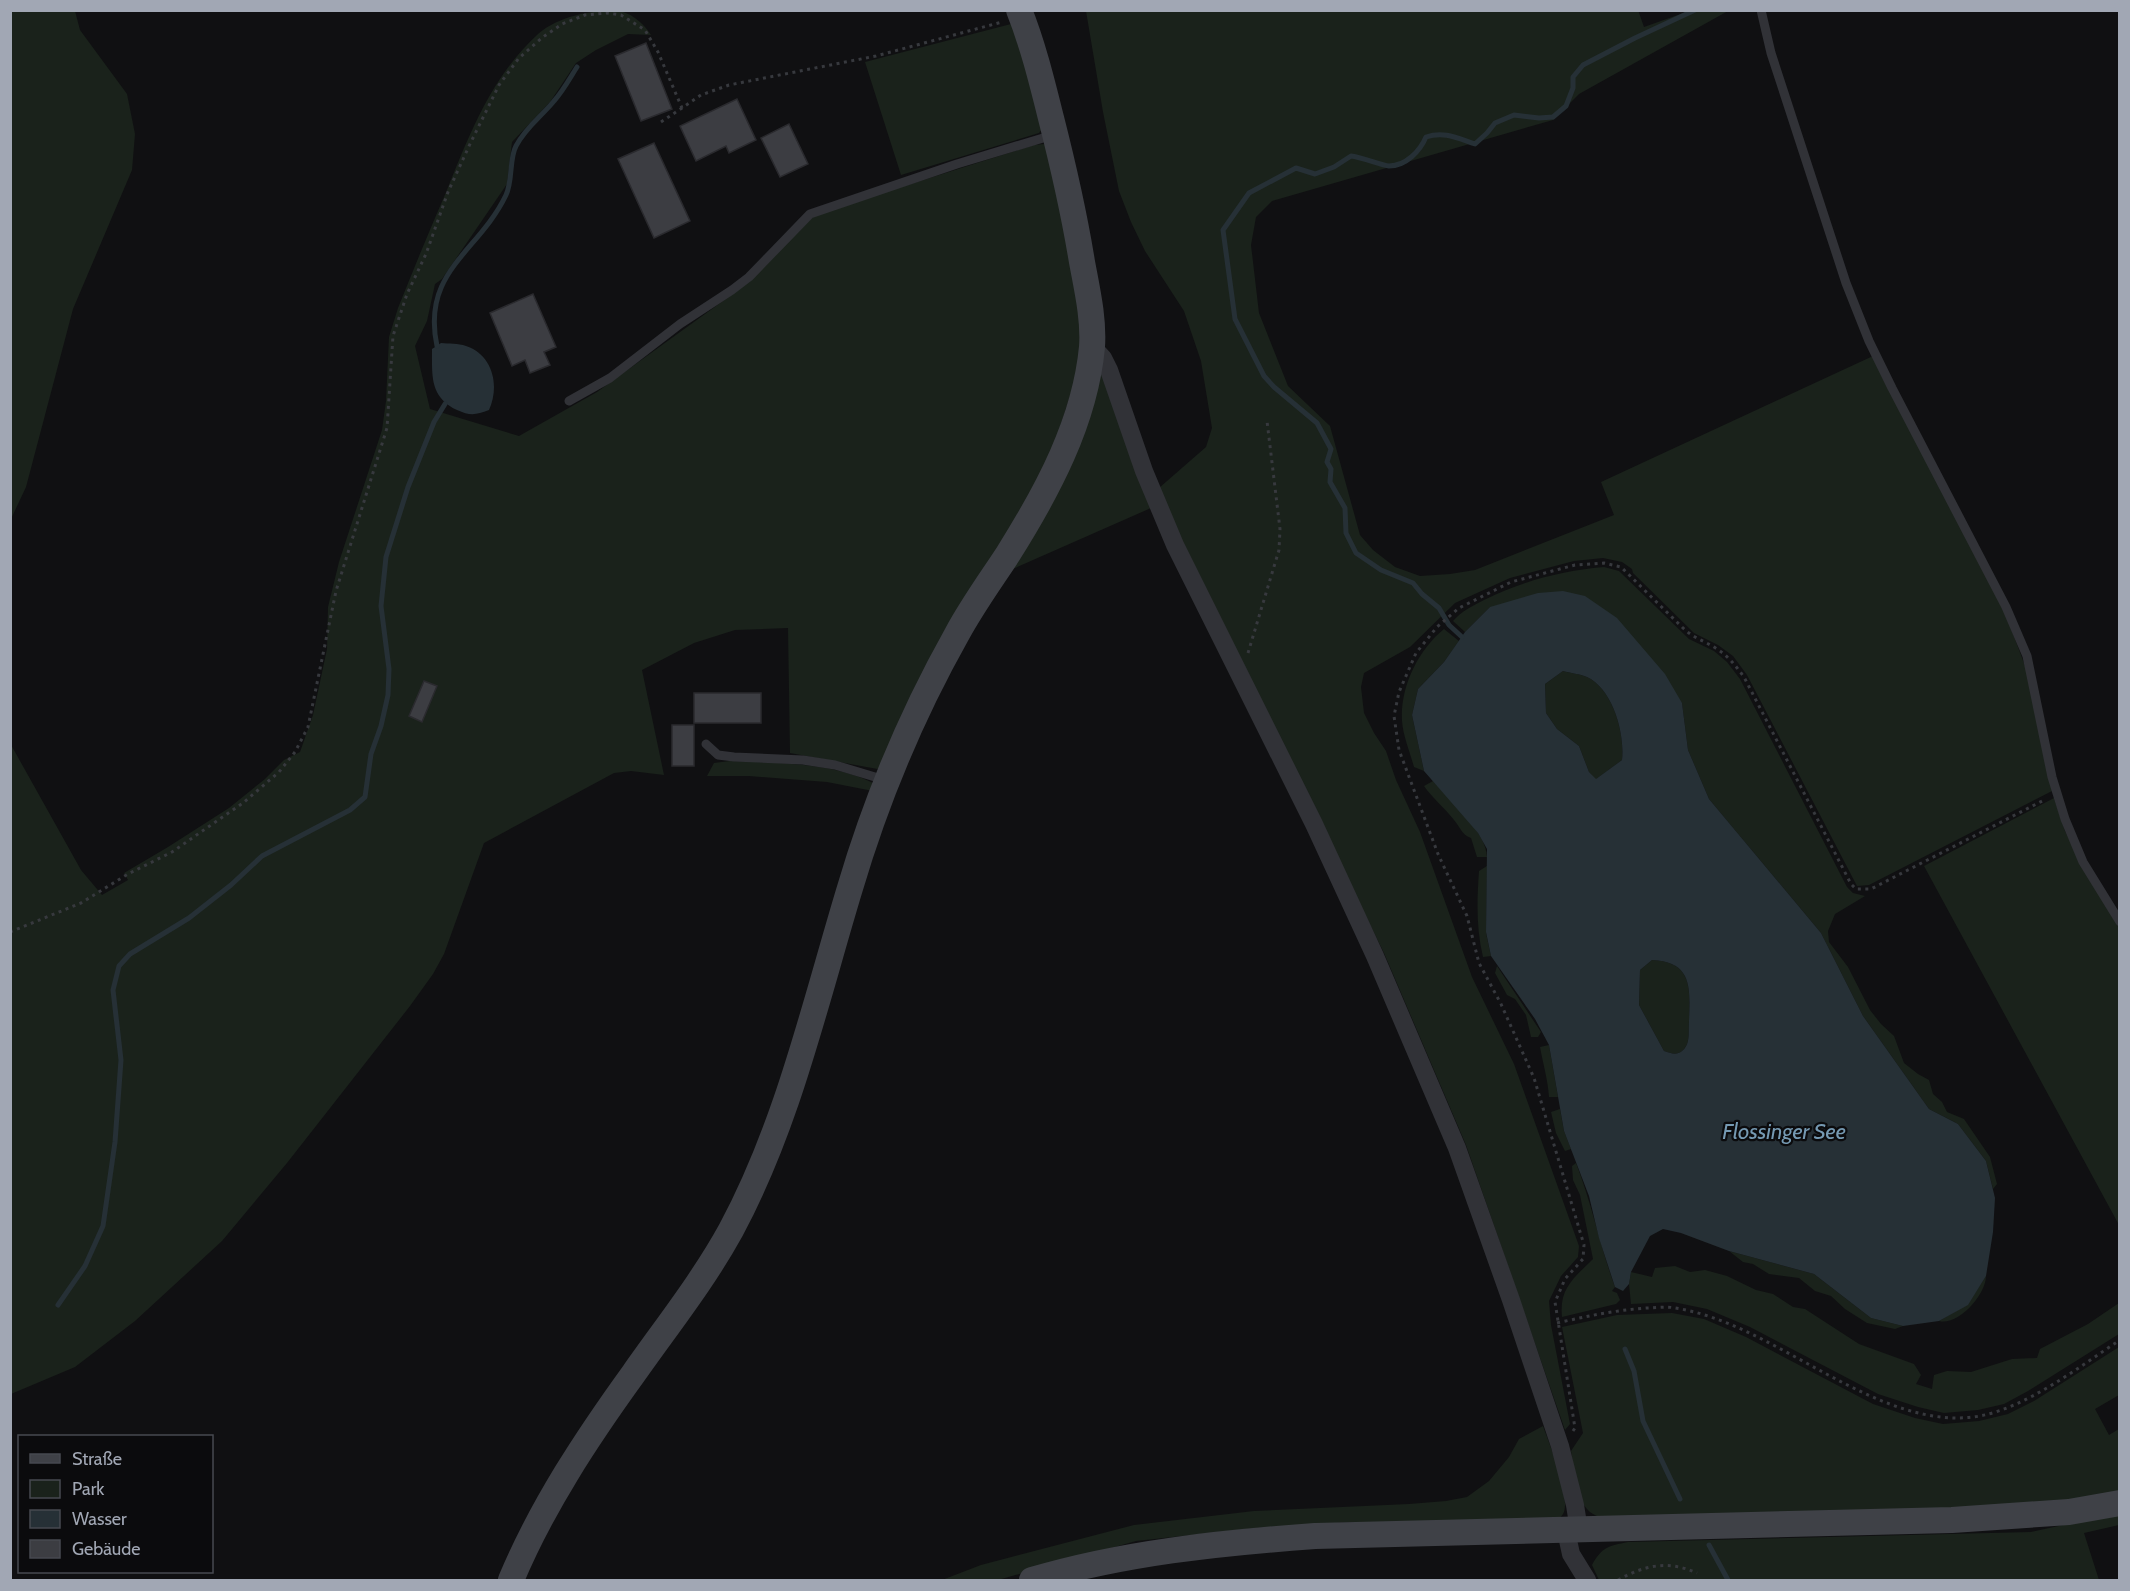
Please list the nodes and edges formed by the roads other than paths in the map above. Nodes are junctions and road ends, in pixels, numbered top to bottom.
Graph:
1 (1761, 10) edge
2 (1021, 15) edge
3 (1055, 135) junction
4 (1092, 346) junction
5 (569, 402) dead end
6 (706, 744) dead end
7 (887, 781) junction
8 (2120, 922) edge
9 (2120, 1503) edge
10 (1572, 1531) junction
11 (511, 1581) edge
12 (1032, 1581) edge
13 (1587, 1581) edge

1 - 8 lane
2 - 3 main road
3 - 4 main road
3 - 5 lane
4 - 7 main road
4 - 10 street
6 - 7 lane
7 - 11 main road
9 - 10 main road
10 - 12 main road
10 - 13 street

